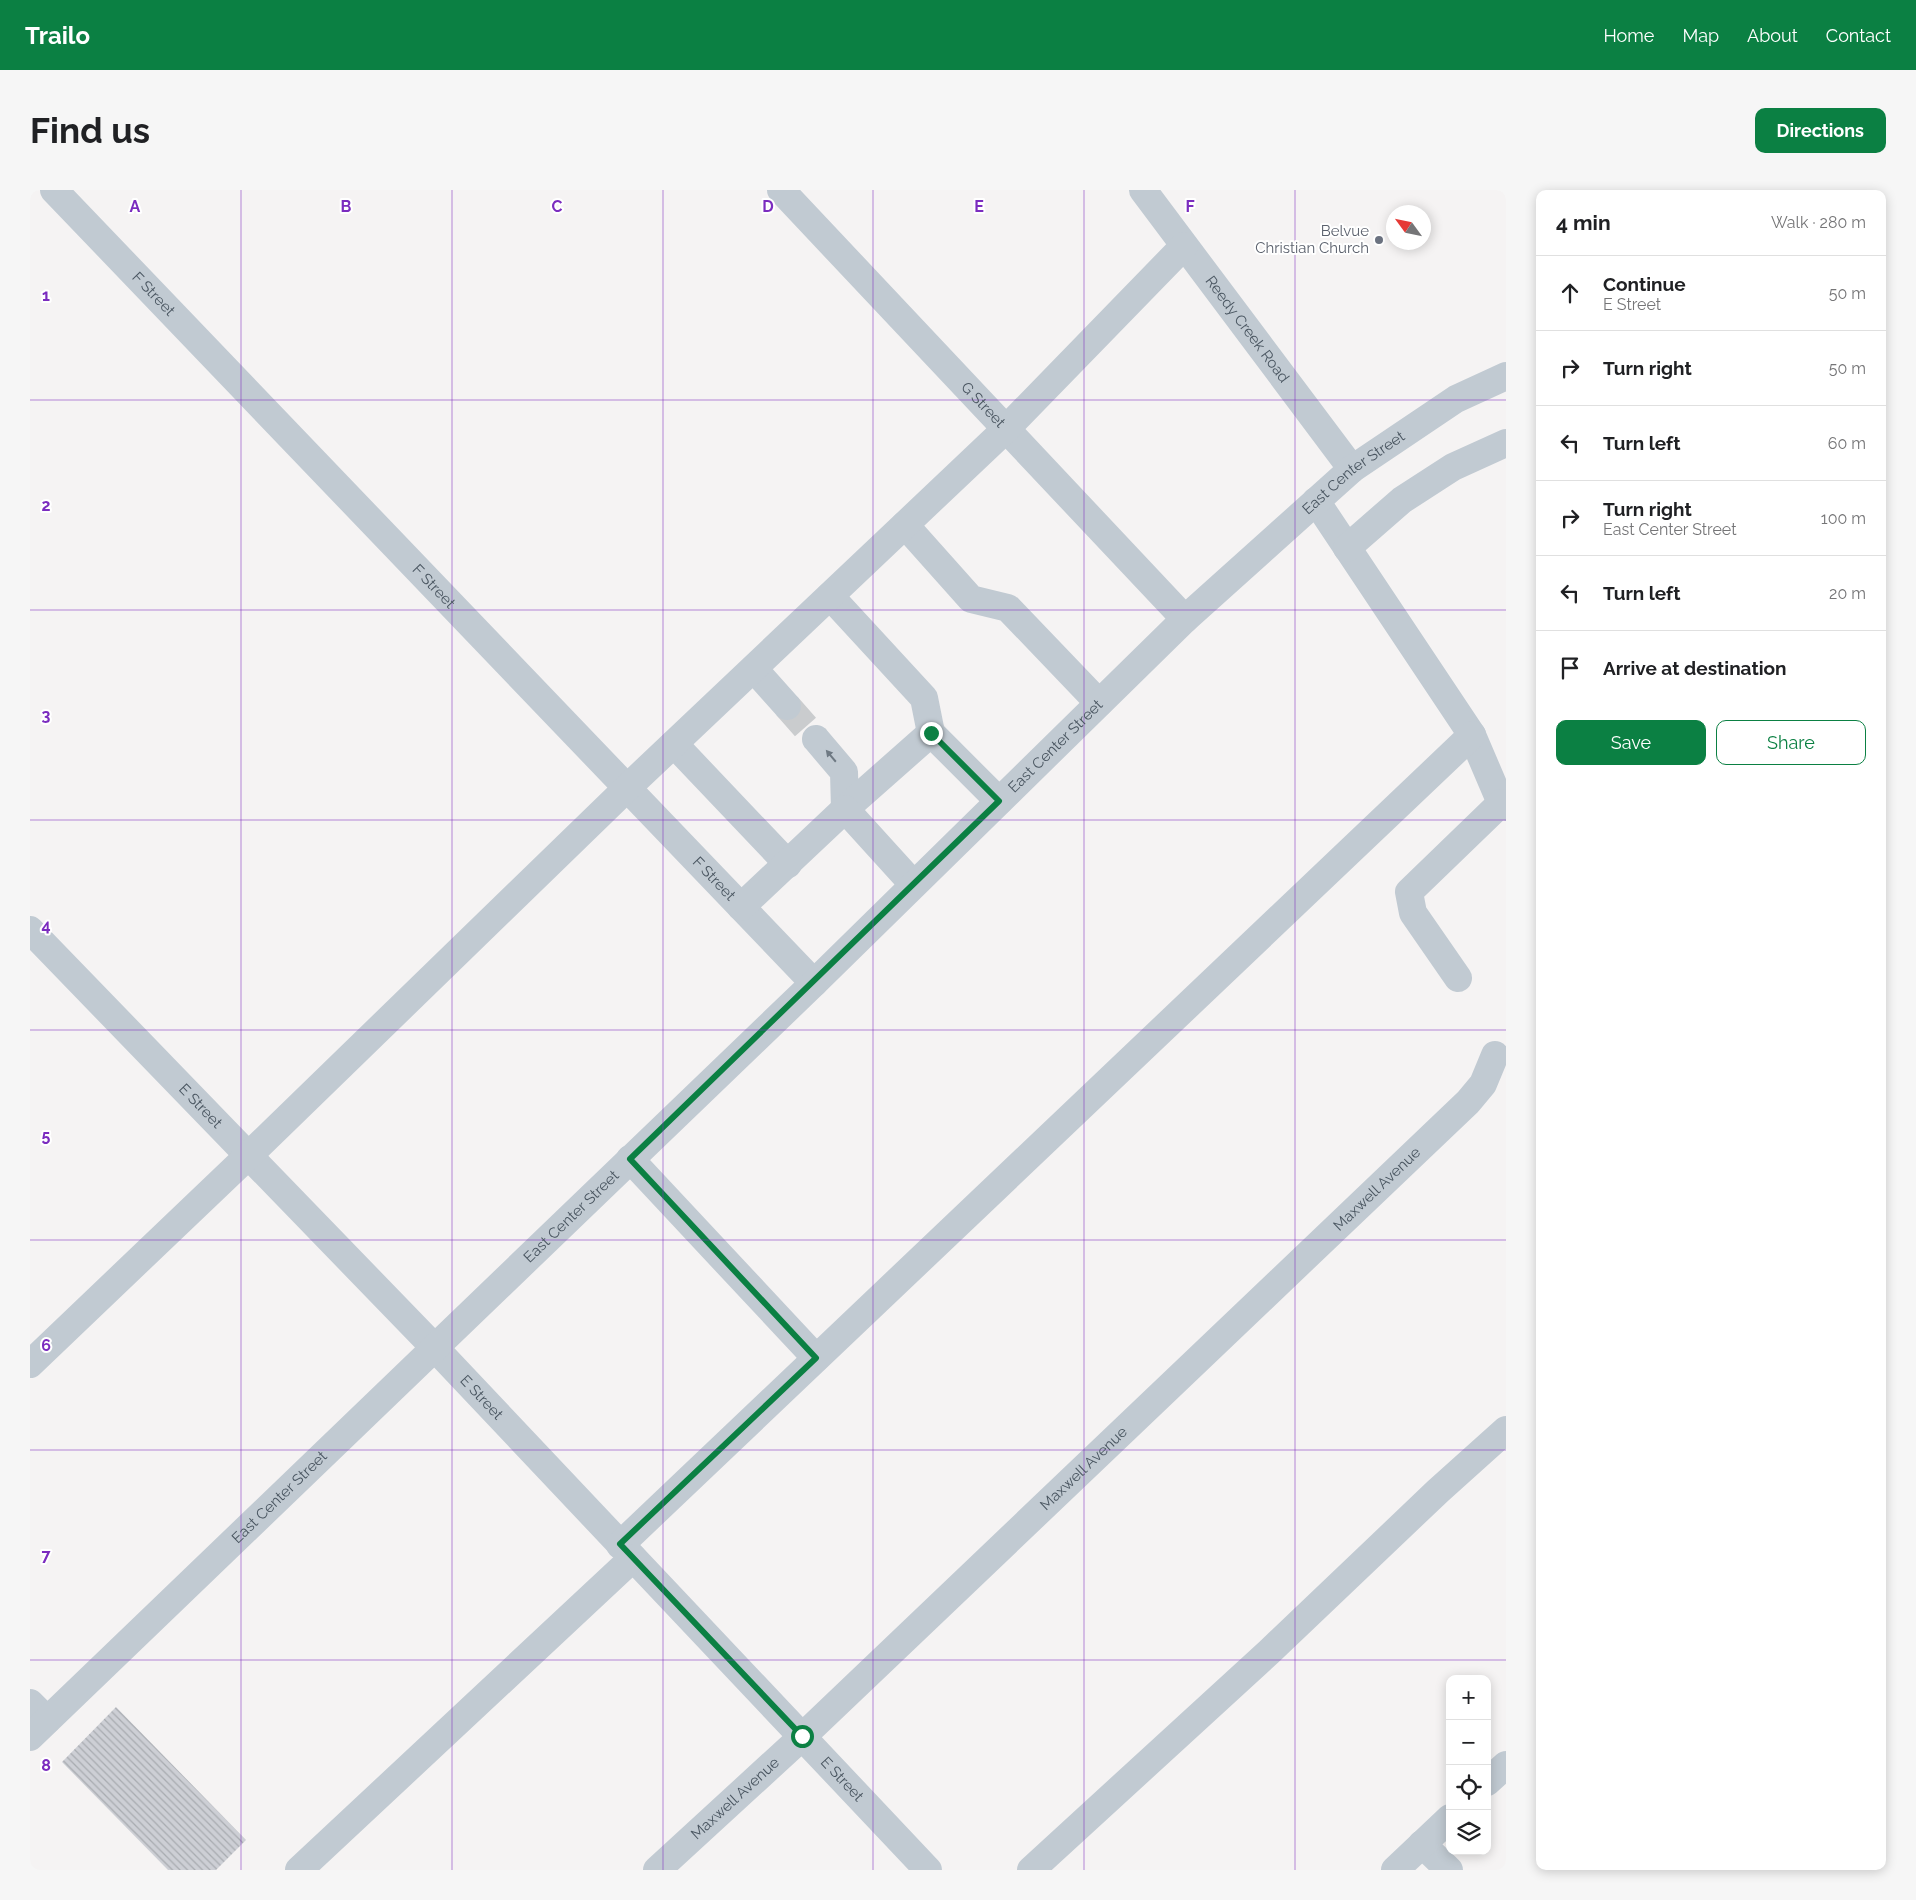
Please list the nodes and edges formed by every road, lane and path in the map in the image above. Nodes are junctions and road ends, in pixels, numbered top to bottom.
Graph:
1 (54, 190) edge
2 (781, 190) edge
3 (1142, 190) edge
4 (1184, 246) junction
5 (1506, 376) edge
6 (1006, 429) junction
7 (1506, 443) edge
8 (1352, 469) junction
9 (1316, 501) junction
10 (905, 525) junction
11 (1347, 548) junction
12 (830, 596) junction
13 (1185, 619) junction
14 (754, 669) junction
15 (1099, 703) junction
16 (787, 706) tunnel mouth
17 (931, 733) junction
18 (1472, 735) junction
19 (816, 739) tunnel mouth
20 (674, 744) junction
21 (627, 788) junction
22 (999, 801) junction
23 (1503, 805) edge
24 (845, 809) junction
25 (788, 864) junction
26 (913, 884) junction
27 (741, 907) junction
28 (30, 930) edge
29 (1458, 978) dead end
30 (814, 983) junction
31 (1495, 1055) dead end
32 (248, 1156) junction
33 (630, 1159) junction
34 (434, 1347) junction
35 (816, 1358) junction
36 (30, 1364) edge
37 (1506, 1430) edge
38 (626, 1551) junction
39 (36, 1720) edge
40 (802, 1736) junction
41 (1506, 1765) edge
42 (1491, 1778) edge
43 (1446, 1822) edge
44 (1422, 1844) junction
45 (299, 1870) edge
46 (657, 1870) edge
47 (928, 1870) edge
48 (1031, 1870) edge
49 (1395, 1870) edge
50 (1449, 1870) edge

1 - 21 street, F Street
2 - 6 street, G Street
3 - 4 street, Reedy Creek Road
4 - 6 street
4 - 8 street, Reedy Creek Road
5 - 8 street, East Center Street
6 - 10 street
6 - 13 street, G Street
7 - 11 street
8 - 9 street, East Center Street
9 - 11 street
9 - 13 street, East Center Street
10 - 12 street
10 - 15 street
11 - 18 street
12 - 14 street
12 - 17 street
13 - 15 street, East Center Street
14 - 16 street
14 - 20 street
15 - 22 street, East Center Street
17 - 22 street
17 - 24 street
18 - 23 street
18 - 35 street
24 -> 19 street
20 - 21 street
20 - 25 street
21 - 27 street, F Street
21 - 32 street
22 - 26 street, East Center Street
23 - 29 street
24 - 25 street
24 - 26 street
25 - 27 street
26 - 30 street, East Center Street
27 - 30 street, F Street
28 - 32 street, E Street
30 - 33 street, East Center Street
31 - 40 street, Maxwell Avenue
32 - 34 street, E Street
32 - 36 street
33 - 34 street, East Center Street
33 - 35 street
34 - 38 street, E Street
34 - 39 street, East Center Street
35 - 38 street
37 - 48 street
38 - 40 street, E Street
38 - 45 street
40 - 46 street, Maxwell Avenue
40 - 47 street, E Street
41 - 42 street
43 - 44 street
44 - 49 street
44 - 50 street

